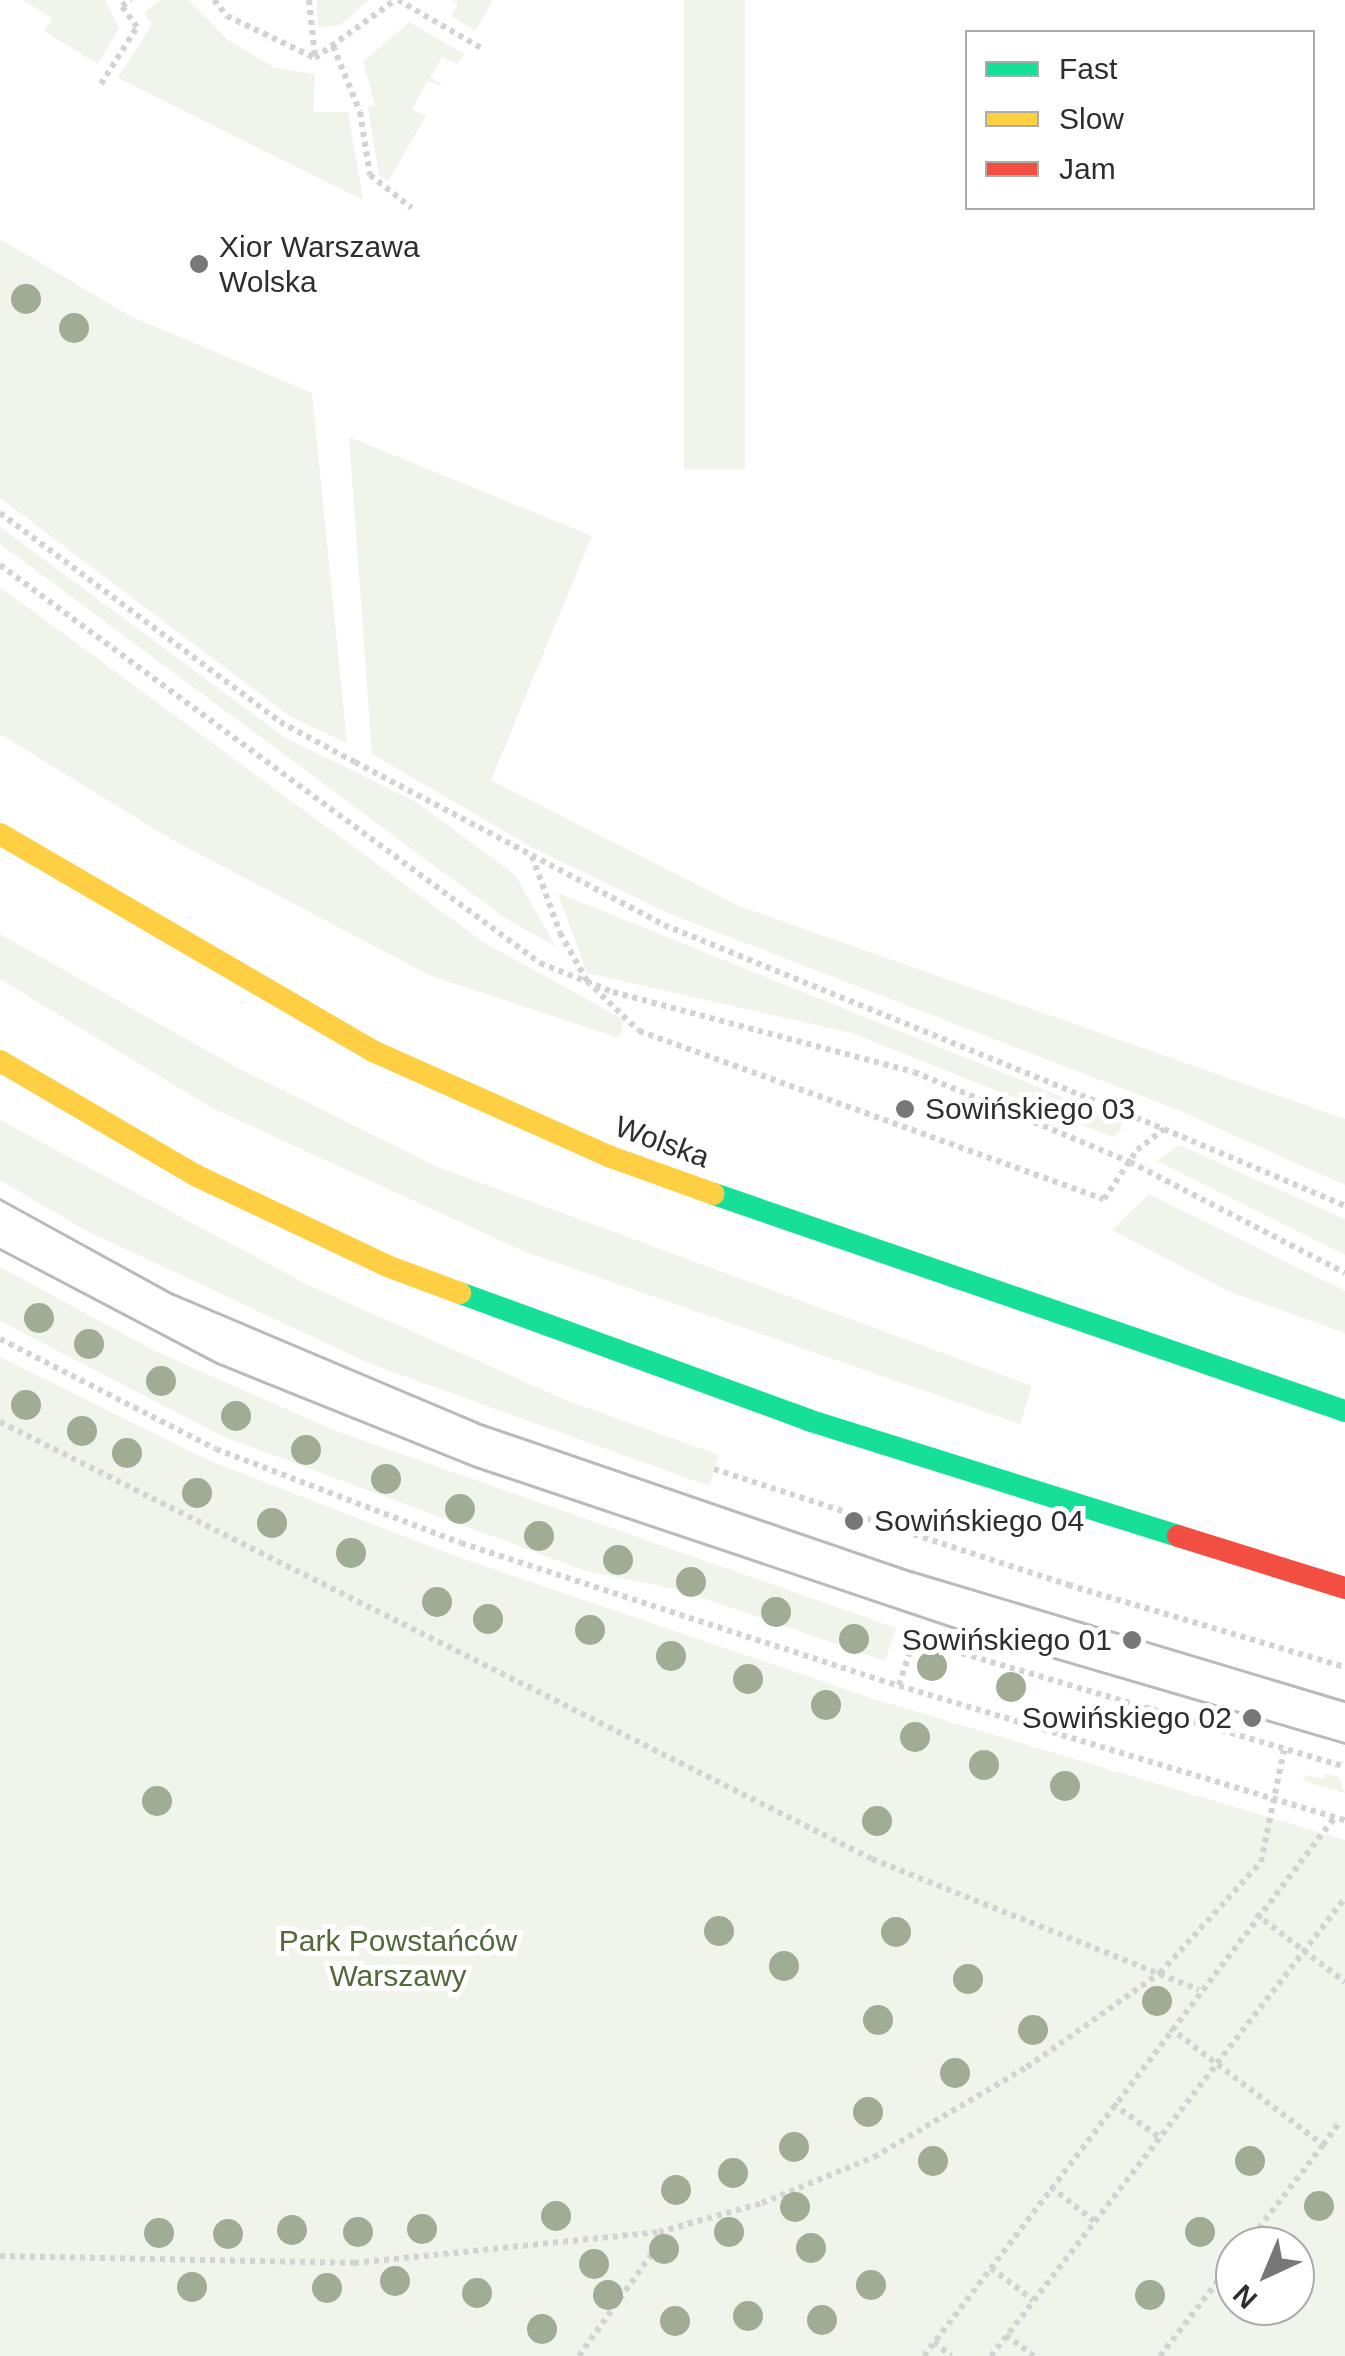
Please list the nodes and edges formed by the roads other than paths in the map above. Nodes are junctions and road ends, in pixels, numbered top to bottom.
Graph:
1 (0, 834) edge
2 (0, 1061) edge
3 (1345, 1411) edge
4 (1345, 1588) edge

1 - 3 main road, Wolska
2 - 4 main road

